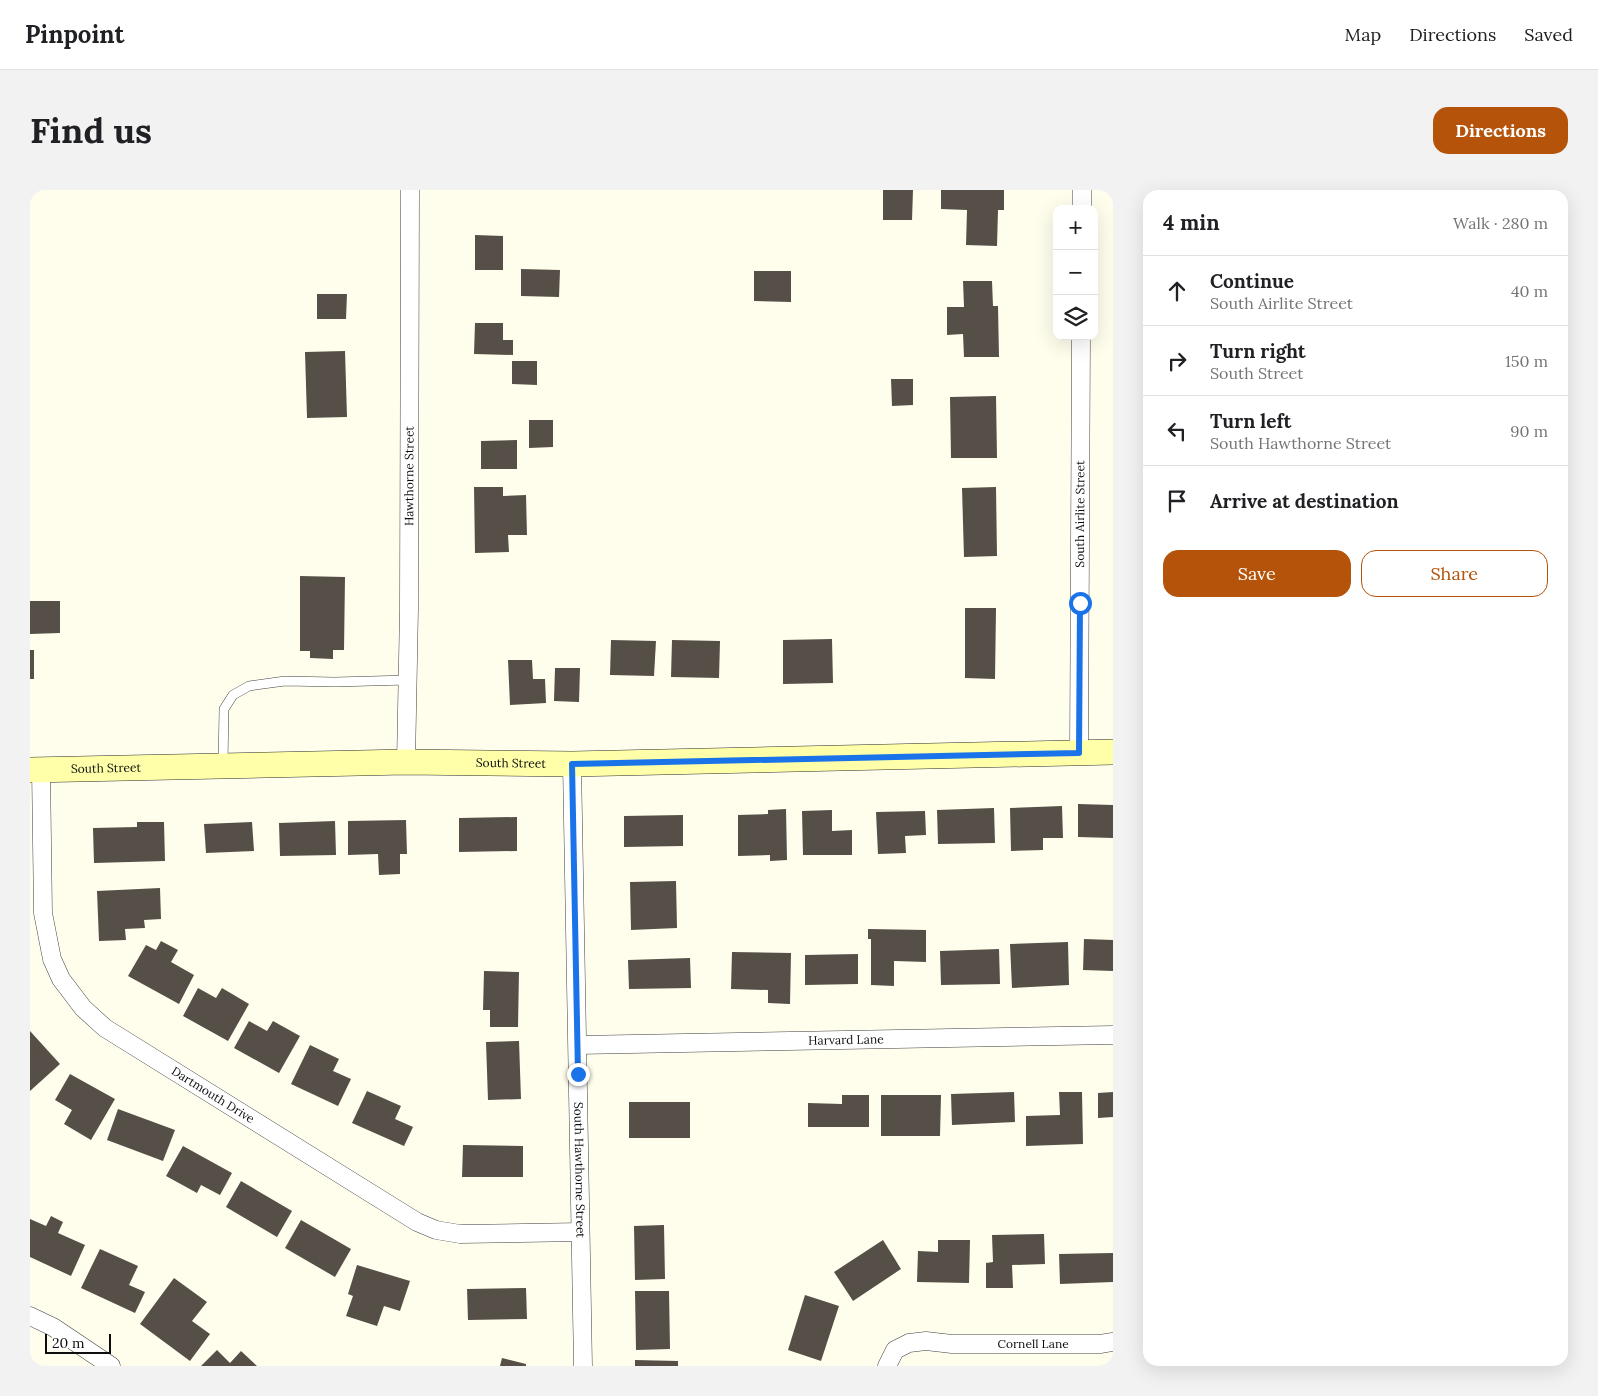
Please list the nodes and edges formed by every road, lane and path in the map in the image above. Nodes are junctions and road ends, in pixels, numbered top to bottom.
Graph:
1 (410, 190) edge
2 (1082, 190) edge
3 (1082, 205) edge
4 (1081, 340) edge
5 (408, 680) junction
6 (1113, 752) edge
7 (1079, 753) junction
8 (406, 762) junction
9 (572, 764) junction
10 (224, 767) junction
11 (35, 770) edge
12 (1113, 1035) edge
13 (578, 1045) junction
14 (580, 1232) junction
15 (30, 1316) edge
16 (1113, 1342) edge
17 (111, 1366) edge
18 (583, 1366) edge
19 (887, 1366) edge

1 - 5 street, Hawthorne Street
2 - 3 street
4 - 7 street, South Airlite Street
5 - 8 street, Hawthorne Street
5 - 10 lane
6 - 7 street, South Street
7 - 9 street, South Street
8 - 9 street, South Street
8 - 10 street, South Street
9 - 13 street, South Hawthorne Street
10 - 11 street, South Street
11 - 14 street, Dartmouth Drive
12 - 13 street, Harvard Lane
13 - 14 street, South Hawthorne Street
14 - 18 street, South Hawthorne Street
15 - 17 street
16 - 19 street, Cornell Lane

